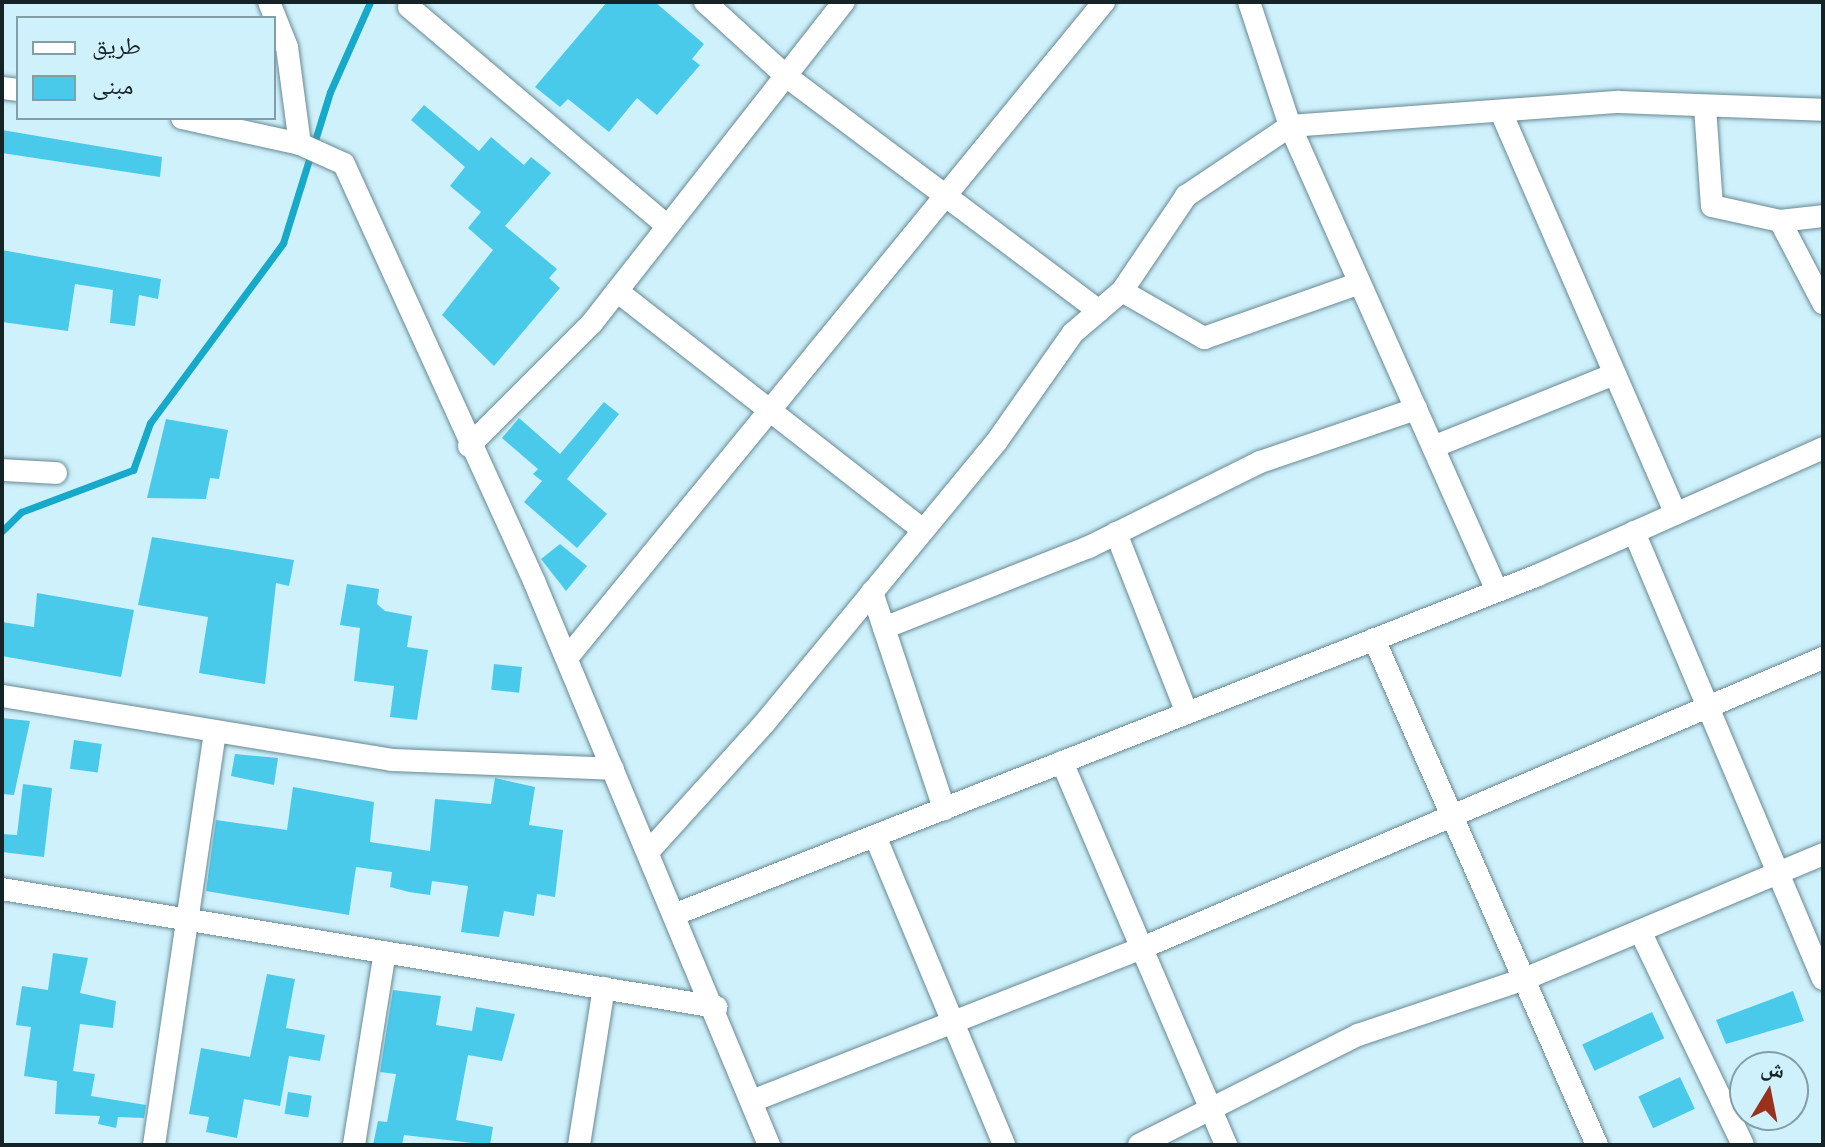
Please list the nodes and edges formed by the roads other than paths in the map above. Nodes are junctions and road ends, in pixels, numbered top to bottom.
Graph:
1 (705, 2) edge
2 (844, 2) edge
3 (1104, 2) edge
4 (1249, 2) edge
5 (279, 7) edge
6 (409, 7) dead end
7 (786, 76) junction
8 (1705, 107) junction
9 (1823, 110) edge
10 (1501, 112) junction
11 (191, 120) edge
12 (1290, 126) junction
13 (300, 144) junction
14 (944, 199) junction
15 (1823, 216) edge
16 (1780, 221) junction
17 (667, 226) junction
18 (1360, 283) junction
19 (617, 291) junction
20 (1122, 291) junction
21 (1823, 303) edge
22 (1099, 311) junction
23 (1615, 374) junction
24 (772, 409) junction
25 (1416, 409) junction
26 (469, 446) junction
27 (1433, 447) junction
28 (1823, 448) edge
29 (2, 470) edge
30 (56, 473) dead end
31 (1676, 514) junction
32 (922, 529) junction
33 (1634, 532) junction
34 (1116, 533) junction
35 (1497, 591) junction
36 (872, 592) junction
37 (884, 628) junction
38 (1374, 639) junction
39 (567, 658) junction
40 (1823, 658) edge
41 (2, 696) edge
42 (1710, 707) junction
43 (1187, 713) junction
44 (215, 733) junction
45 (1062, 762) junction
46 (613, 769) junction
47 (944, 809) junction
48 (1454, 816) junction
49 (875, 836) junction
50 (649, 851) junction
51 (1823, 854) edge
52 (1780, 873) junction
53 (2, 889) edge
54 (676, 914) junction
55 (183, 919) junction
56 (1640, 931) junction
57 (1142, 948) junction
58 (385, 952) junction
59 (1527, 978) junction
60 (1823, 979) edge
61 (604, 988) junction
62 (716, 1007) junction
63 (954, 1025) junction
64 (752, 1101) junction
65 (1211, 1110) junction
66 (154, 1145) edge
67 (354, 1145) edge
68 (579, 1145) edge
69 (769, 1145) edge
70 (1004, 1145) edge
71 (1139, 1145) edge
72 (1226, 1145) edge
73 (1597, 1145) edge
74 (1743, 1145) edge

1 - 7 street
2 - 7 street
3 - 14 street
4 - 12 street
5 - 13 street
6 - 17 street
7 - 14 street
7 - 17 street
8 - 9 street
8 - 10 street
8 - 16 street
10 - 12 street
10 - 23 street
11 - 13 street
12 - 18 street
12 - 20 street
13 - 26 street
14 - 22 street
14 - 24 street
15 - 16 street
16 - 21 street
17 - 19 street
18 - 20 street
18 - 25 street
19 - 24 street
19 - 26 street
20 - 22 street
22 - 32 street
23 - 27 street
23 - 31 street
24 - 32 street
24 - 39 street
25 - 27 street
25 - 34 street
26 - 39 street
27 - 35 street
28 - 31 street
29 - 30 street
31 - 33 street
32 - 36 street
33 - 35 street
33 - 42 street
34 - 37 street
34 - 43 street
35 - 38 street
36 - 37 street
36 - 50 street
37 - 47 street
38 - 43 street
38 - 48 street
39 - 46 street
40 - 42 street
41 - 44 street
42 - 48 street
42 - 52 street
43 - 45 street
44 - 46 street
44 - 55 street
45 - 47 street
45 - 57 street
46 - 50 street
47 - 49 street
48 - 57 street
48 - 59 street
49 - 54 street
49 - 63 street
50 - 54 street
51 - 52 street
52 - 56 street
52 - 60 street
53 - 55 street
54 - 62 street
55 - 58 street
55 - 66 street
56 - 59 street
56 - 74 street
57 - 63 street
57 - 65 street
58 - 61 street
58 - 67 street
59 - 65 street
59 - 73 street
61 - 62 street
61 - 68 street
62 - 64 street
63 - 64 street
63 - 70 street
64 - 69 street
65 - 71 street
65 - 72 street

